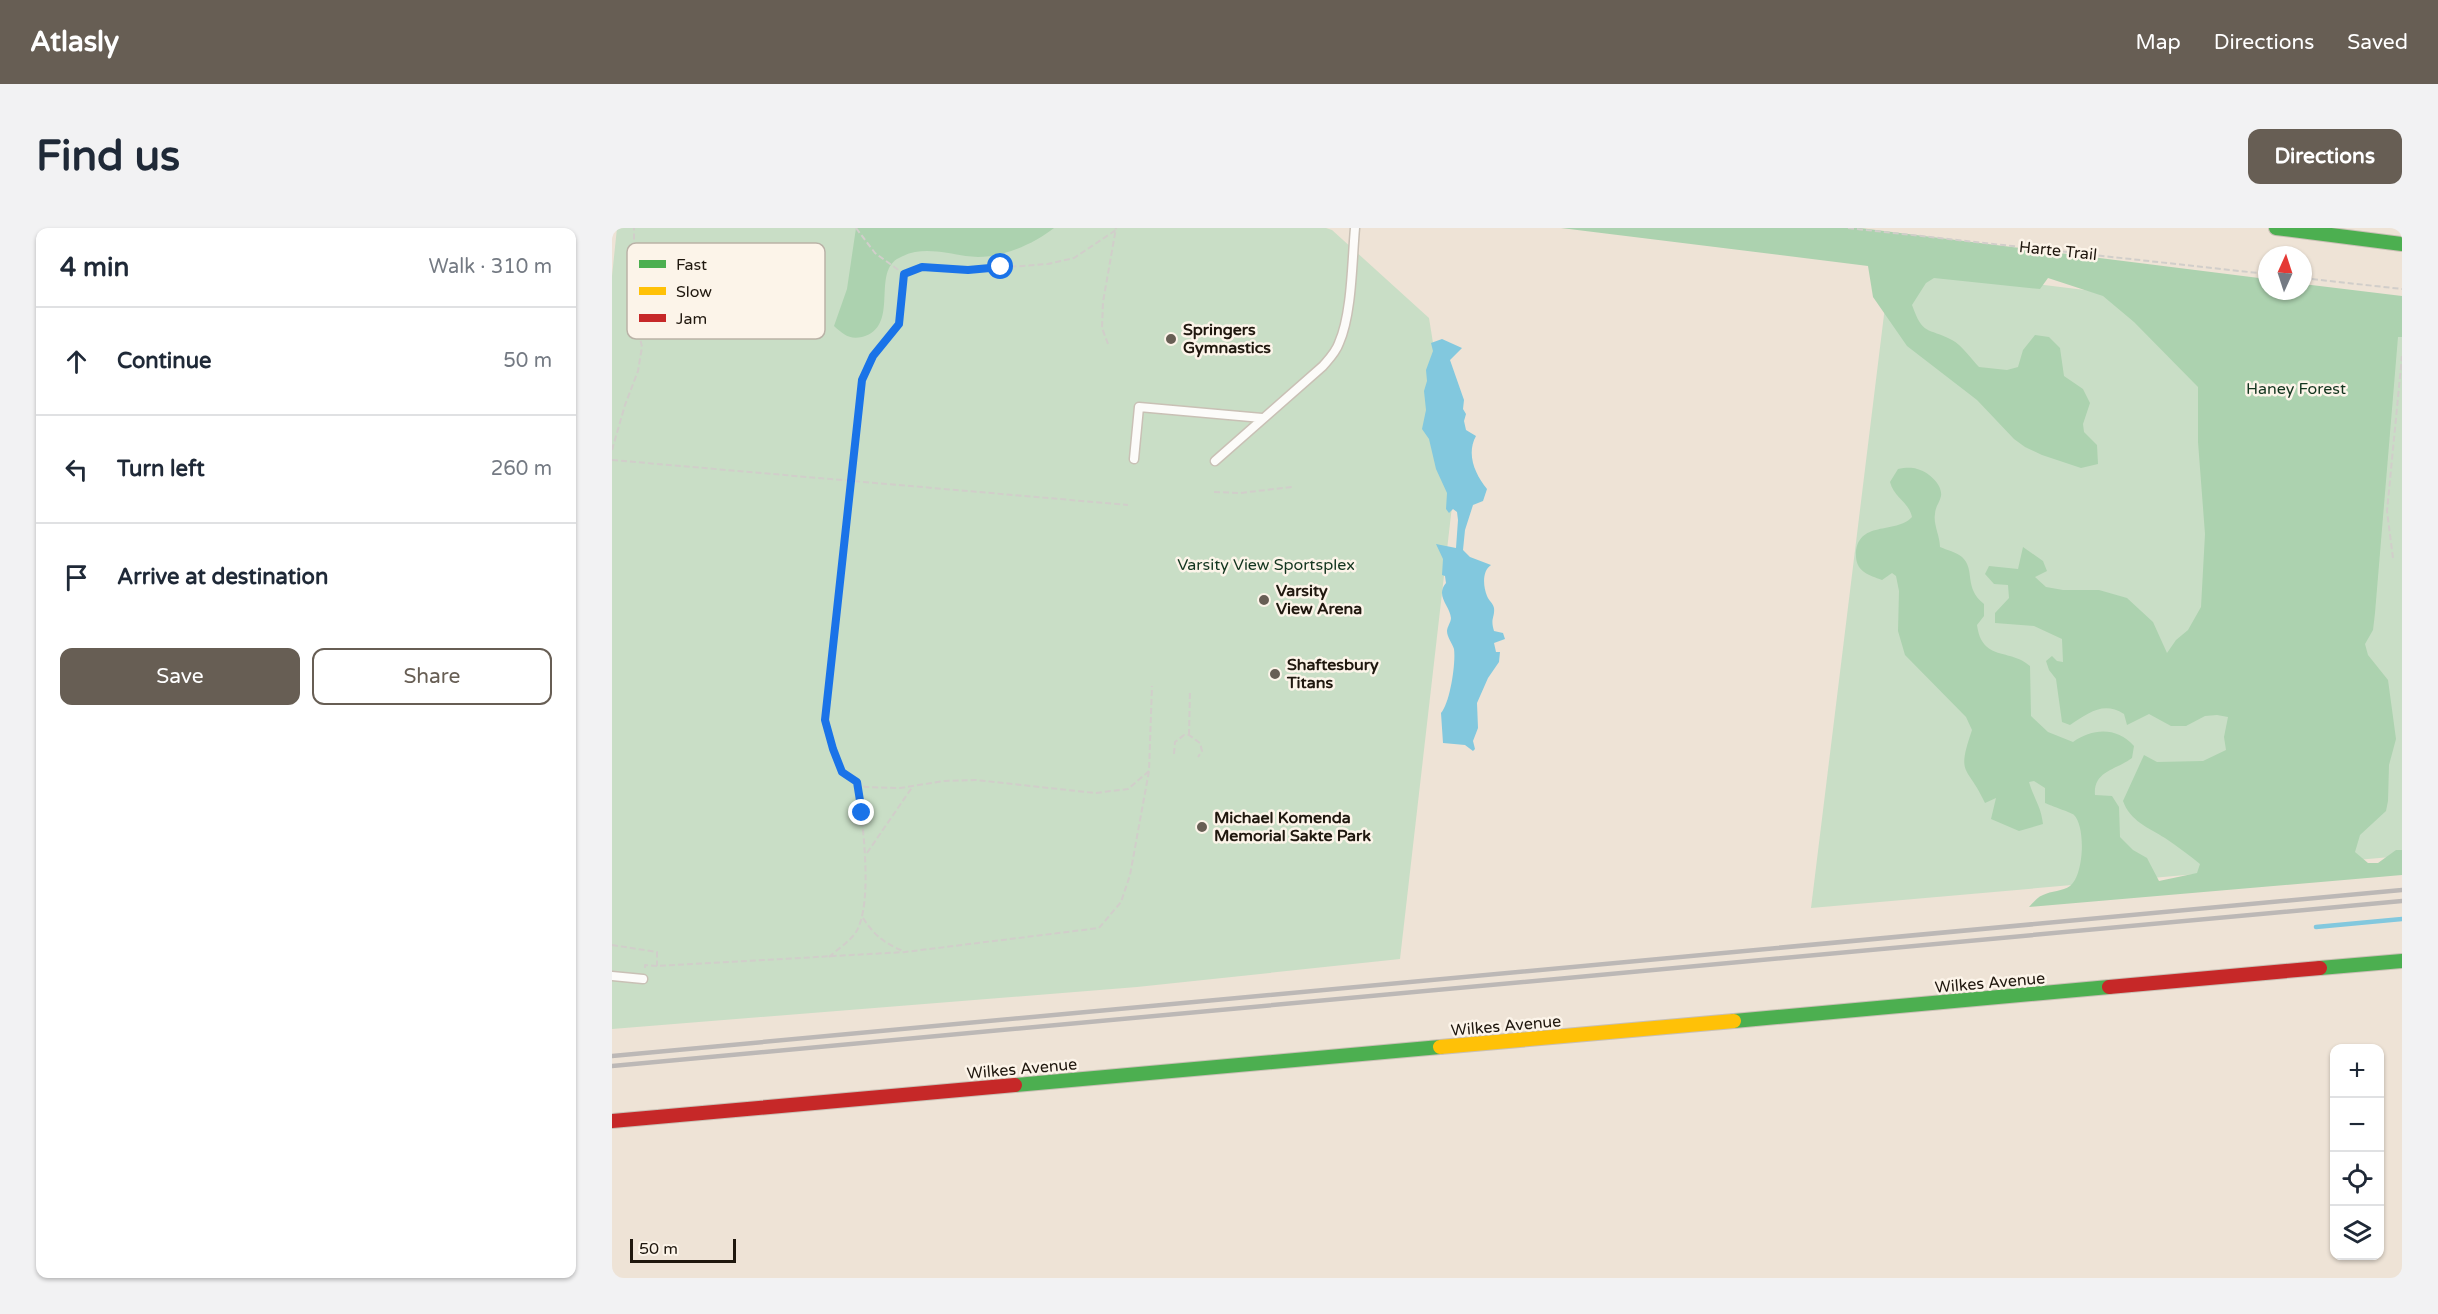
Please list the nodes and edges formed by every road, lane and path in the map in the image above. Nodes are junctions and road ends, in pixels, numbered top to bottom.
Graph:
1 (856, 228) edge
2 (1355, 228) edge
3 (1848, 228) edge
4 (2276, 228) edge
5 (1116, 229) edge
6 (1870, 229) edge
7 (2402, 244) edge
8 (2258, 273) edge
9 (904, 274) junction
10 (2312, 279) edge
11 (2402, 289) edge
12 (640, 339) edge
13 (1108, 344) dead end
14 (2402, 356) edge
15 (1262, 418) junction
16 (612, 450) edge
17 (1134, 459) dead end
18 (612, 460) edge
19 (1215, 461) dead end
20 (850, 481) junction
21 (1292, 486) dead end
22 (1214, 492) dead end
23 (1128, 505) dead end
24 (2393, 558) dead end
25 (1152, 686) dead end
26 (1190, 690) dead end
27 (1189, 735) junction
28 (1174, 754) dead end
29 (1198, 758) dead end
30 (1149, 771) junction
31 (857, 782) junction
32 (913, 786) junction
33 (866, 854) junction
34 (863, 918) junction
35 (612, 945) edge
36 (905, 952) junction
37 (829, 957) junction
38 (2402, 961) edge
39 (657, 966) junction
40 (612, 976) edge
41 (643, 979) joint
42 (612, 1121) edge

1 - 9 path
2 - 15 lane
3 - 6 path, Harte Trail
4 - 7 main road
5 - 9 path
5 - 13 path
6 - 8 path, Harte Trail
9 - 20 path
10 - 11 path
12 - 16 path
14 - 24 path
15 - 17 lane
15 - 19 lane
18 - 20 path
20 - 23 path
20 - 31 path
21 - 22 path
25 - 30 path
26 - 27 path
27 - 28 path
27 - 29 path
30 - 32 path
30 - 36 path
31 - 32 path
31 - 33 path
32 - 33 path
33 - 34 path
34 - 36 path
34 - 37 path
35 - 39 path
36 - 37 path
37 - 39 path
38 - 42 main road, Wilkes Avenue
39 - 41 path
40 - 41 lane

